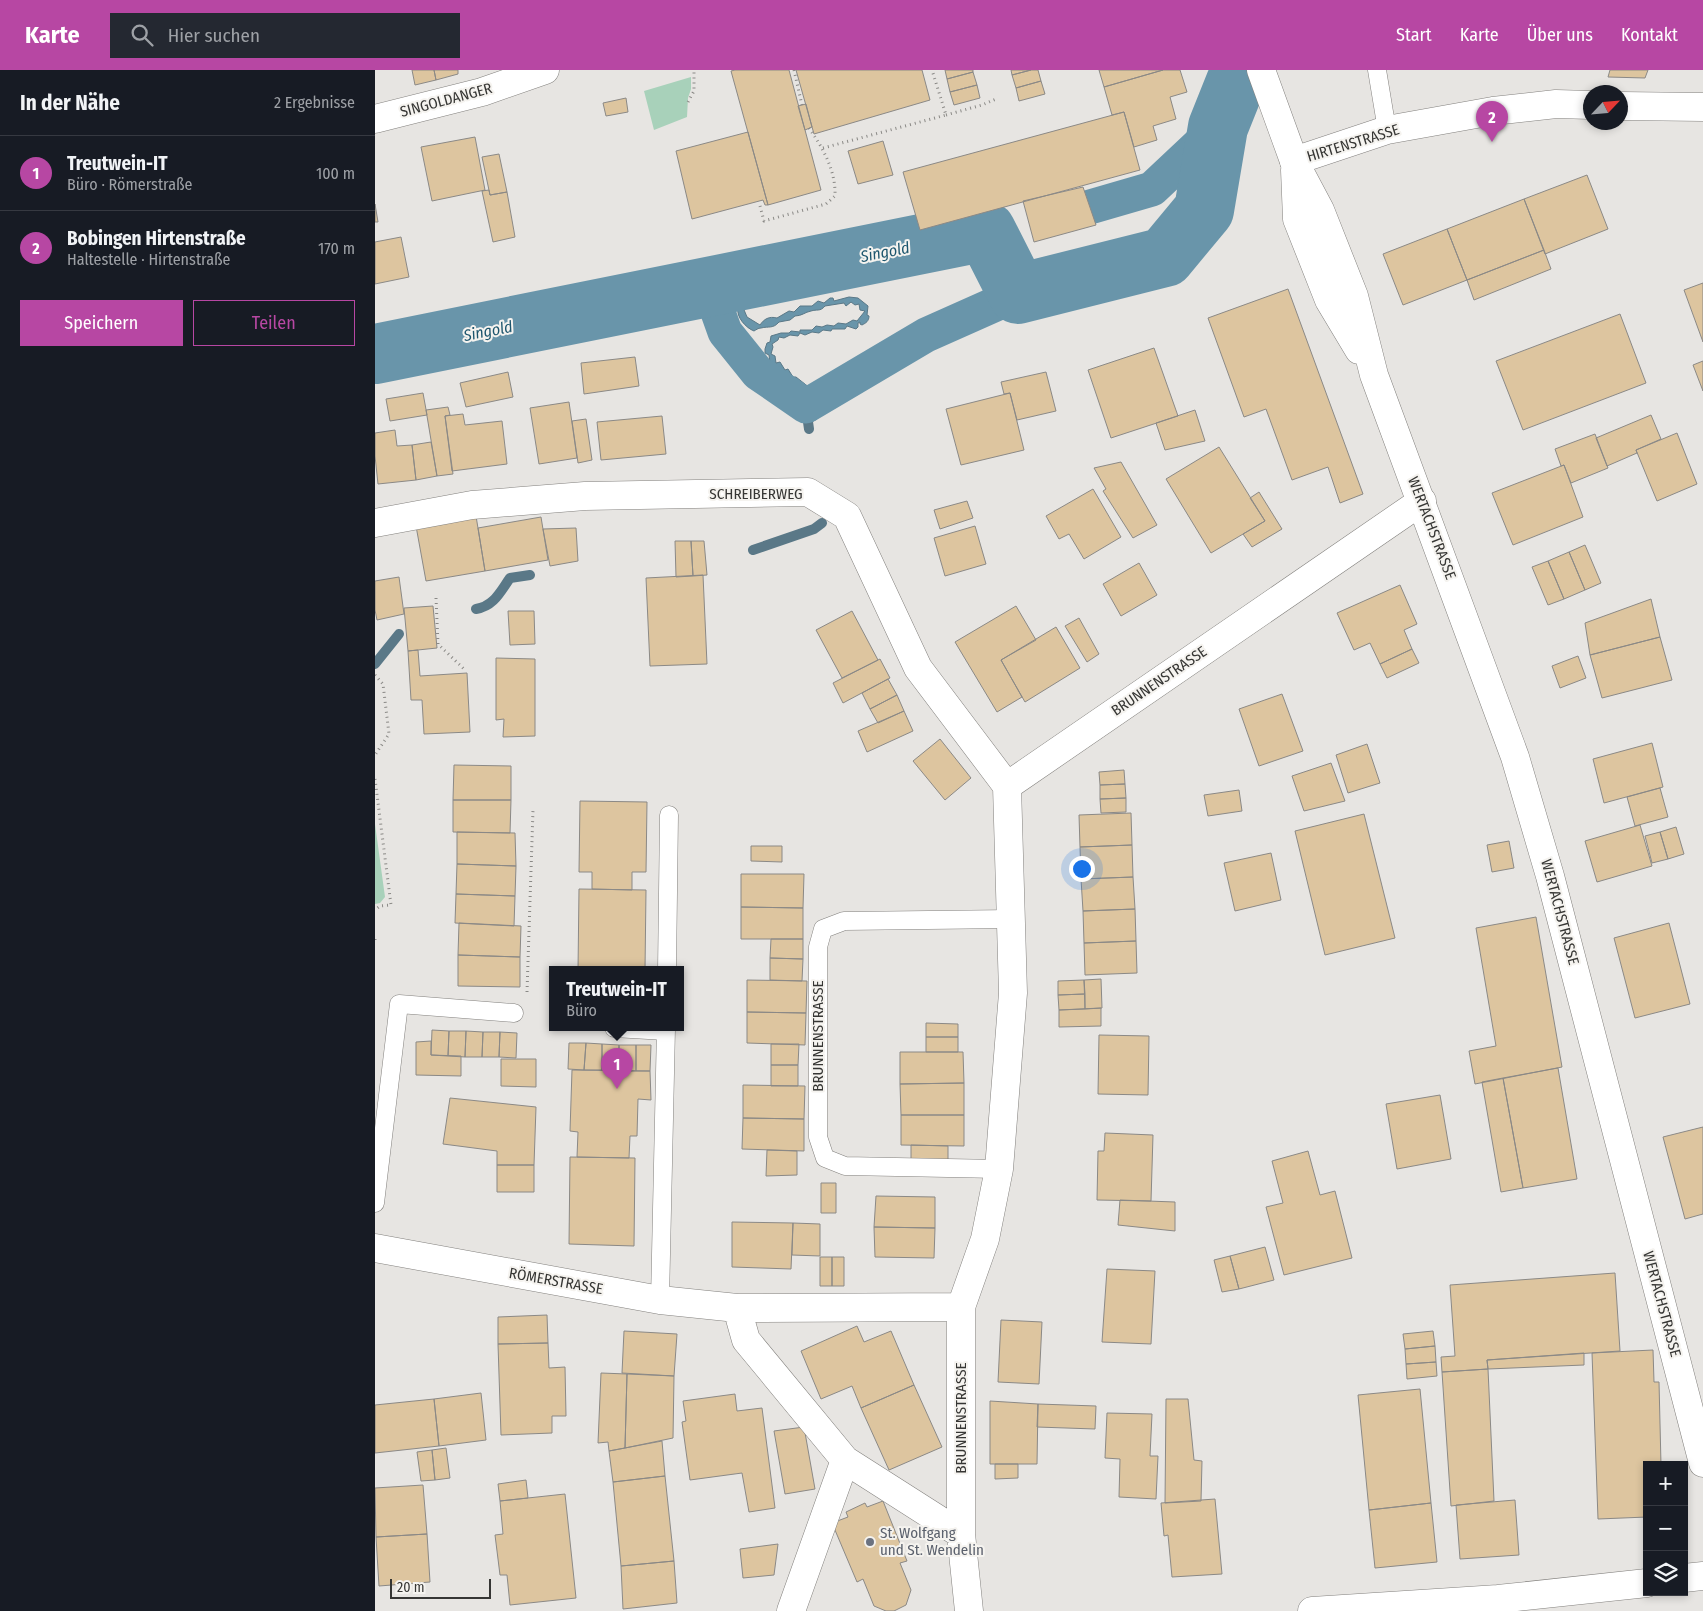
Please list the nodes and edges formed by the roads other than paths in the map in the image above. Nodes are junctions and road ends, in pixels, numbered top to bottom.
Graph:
1 (545, 70) edge
2 (1261, 70) edge
3 (1377, 70) edge
4 (1583, 105) edge
5 (1628, 106) edge
6 (1703, 107) edge
7 (375, 119) edge
8 (1387, 130) junction
9 (1294, 161) junction
10 (1422, 501) junction
11 (375, 523) edge
12 (1007, 786) junction
13 (669, 815) dead end
14 (1012, 919) junction
15 (667, 966) edge
16 (514, 1013) road end
17 (666, 1031) edge
18 (999, 1169) junction
19 (375, 1203) edge
20 (375, 1248) edge
21 (660, 1300) junction
22 (961, 1307) junction
23 (737, 1308) junction
24 (845, 1460) junction
25 (1703, 1463) edge
26 (961, 1534) junction
27 (1703, 1576) edge
28 (1688, 1578) edge
29 (1643, 1583) edge
30 (791, 1611) edge
31 (969, 1611) edge
32 (1312, 1611) edge

1 - 7 street, SINGOLDANGER
2 - 9 street, WERTACHSTRASSE
3 - 8 lane
4 - 8 street, HIRTENSTRASSE
5 - 6 street
8 - 9 street, HIRTENSTRASSE
9 - 10 street, WERTACHSTRASSE
10 - 12 street, BRUNNENSTRASSE
10 - 25 street, WERTACHSTRASSE
11 - 12 street, SCHREIBERWEG
12 - 14 street, BRUNNENSTRASSE
13 - 15 lane
14 - 18 street, BRUNNENSTRASSE
14 - 18 lane, BRUNNENSTRASSE
16 - 19 lane
17 - 21 lane
18 - 22 street, BRUNNENSTRASSE
20 - 21 street, RÖMERSTRASSE
21 - 23 street, RÖMERSTRASSE
22 - 23 street, RÖMERSTRASSE
22 - 26 street, BRUNNENSTRASSE
23 - 24 street
24 - 26 street
24 - 30 street
26 - 31 street, BRUNNENSTRASSE
27 - 28 street
29 - 32 street

